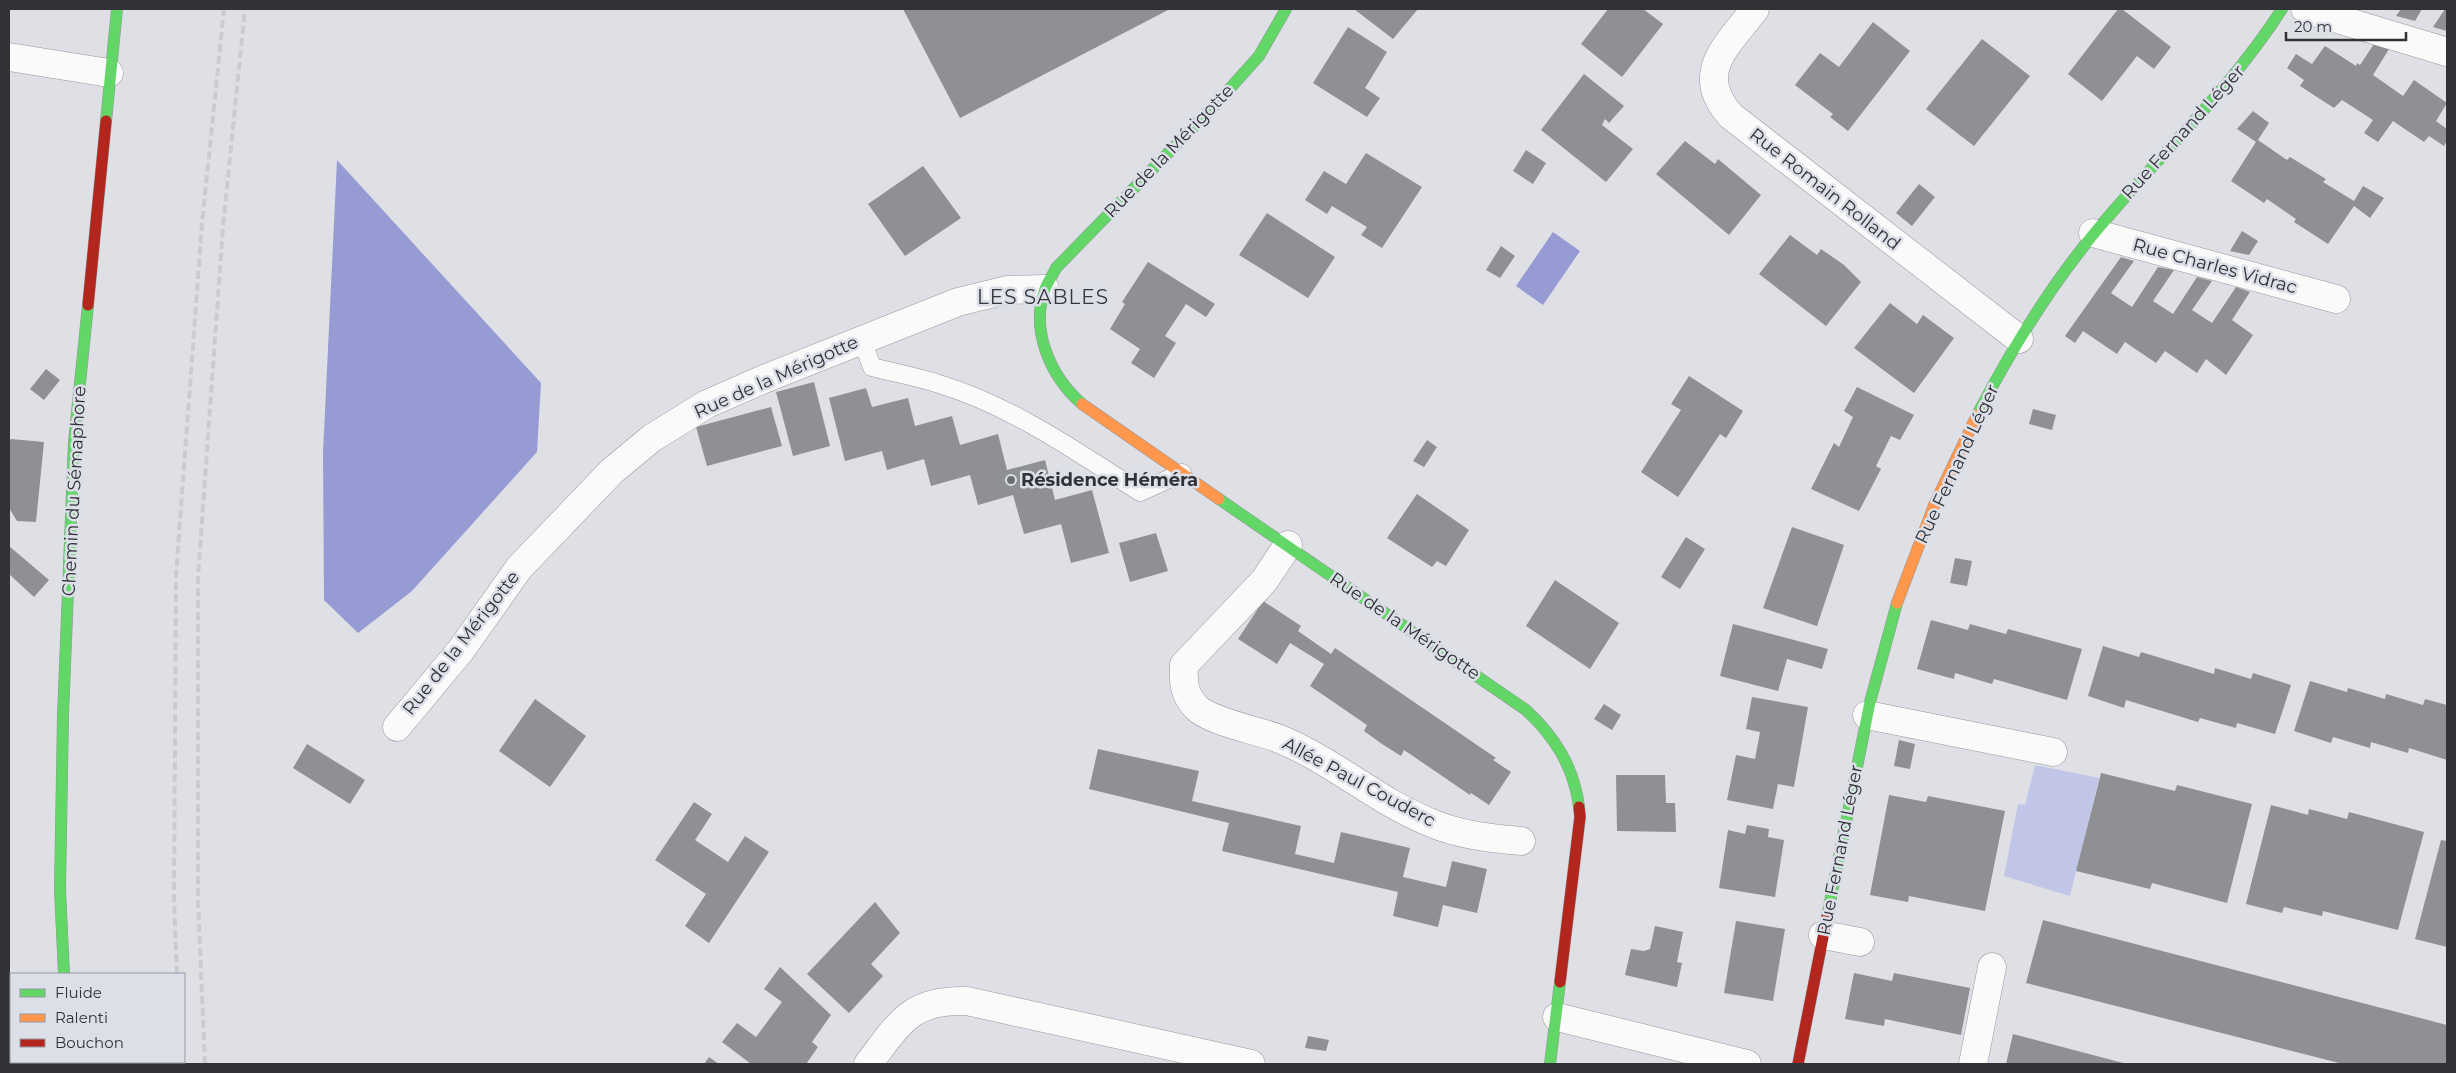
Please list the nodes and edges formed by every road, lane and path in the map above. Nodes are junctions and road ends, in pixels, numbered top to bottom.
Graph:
1 (117, 9) edge
2 (1286, 9) edge
3 (1755, 9) edge
4 (2282, 9) edge
5 (2305, 9) edge
6 (2447, 52) edge
7 (9, 56) edge
8 (109, 73) junction
9 (2094, 233) junction
10 (1045, 289) junction
11 (2336, 299) dead end
12 (2019, 339) junction
13 (862, 340) junction
14 (1182, 473) junction
15 (1288, 546) junction
16 (1867, 715) junction
17 (397, 726) dead end
18 (2053, 752) dead end
19 (1522, 841) dead end
20 (1823, 935) junction
21 (1860, 942) dead end
22 (1992, 967) dead end
23 (64, 973) edge
24 (1557, 1017) junction
25 (1201, 1059) edge
26 (868, 1064) edge
27 (1251, 1064) edge
28 (1550, 1064) edge
29 (1747, 1064) edge
30 (1798, 1064) edge
31 (1972, 1064) edge

1 - 8 street, Chemin du Sémaphore
2 - 10 street, Rue de la Mérigotte
3 - 12 street, Rue Romain Rolland
4 - 9 street, Rue Fernand Léger
5 - 6 street
7 - 8 street
8 - 23 street, Chemin du Sémaphore
9 - 11 street, Rue Charles Vidrac
9 - 12 street, Rue Fernand Léger
10 - 13 street, Rue de la Mérigotte
10 - 14 street, Rue de la Mérigotte
12 - 16 street, Rue Fernand Léger
13 - 14 lane
13 - 17 street, Rue de la Mérigotte
14 - 15 street, Rue de la Mérigotte
15 - 19 street, Allée Paul Couderc
15 - 24 street, Rue de la Mérigotte
16 - 18 street
16 - 20 street, Rue Fernand Léger
20 - 21 street
20 - 30 street, Rue Fernand Léger
22 - 31 street
24 - 28 street, Rue de la Mérigotte
24 - 29 street
25 - 26 street
25 - 27 street

